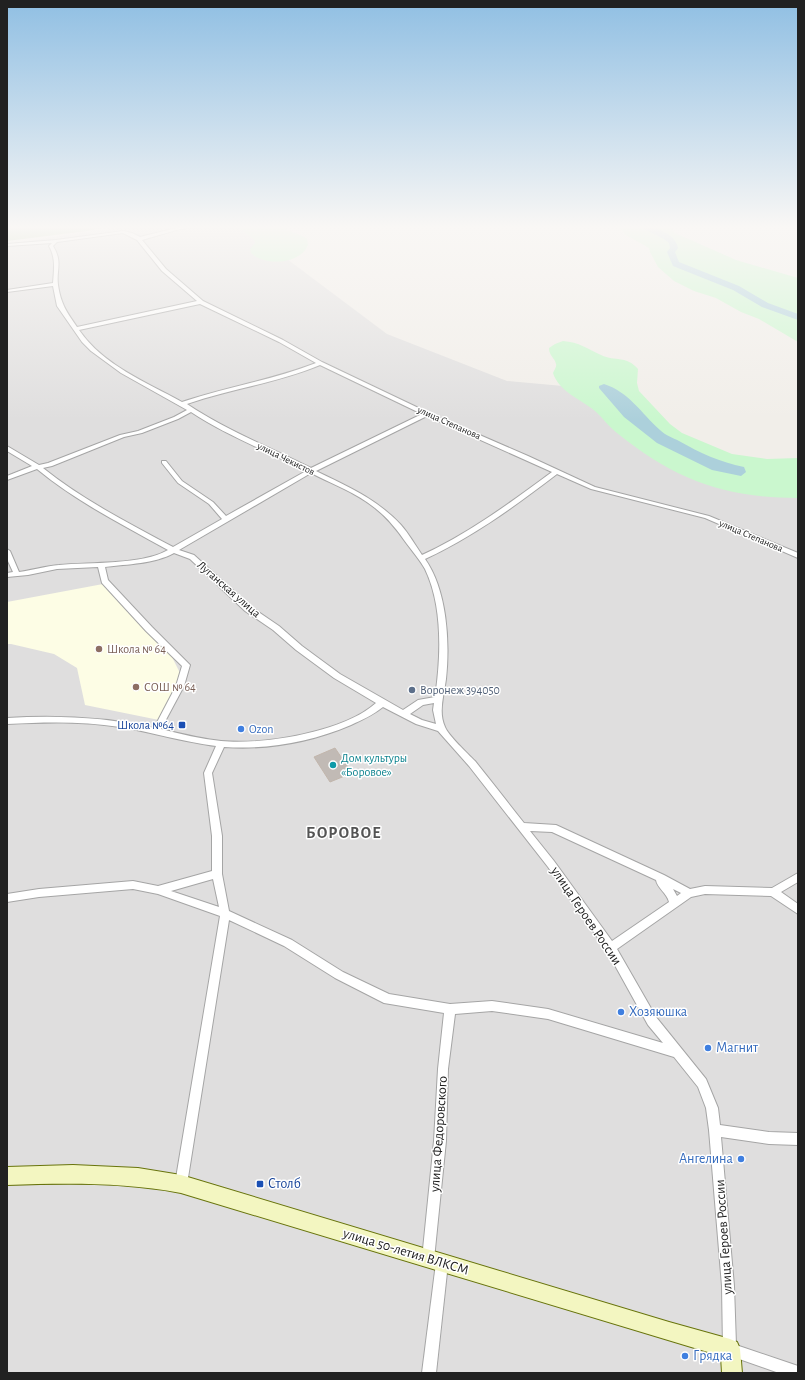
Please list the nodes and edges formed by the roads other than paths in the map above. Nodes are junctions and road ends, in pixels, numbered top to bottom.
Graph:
1 (56, 290) edge
2 (188, 290) edge
3 (201, 302) junction
4 (76, 329) junction
5 (320, 363) junction
6 (182, 404) junction
7 (191, 410) junction
8 (427, 414) junction
9 (7, 448) edge
10 (164, 462) dead end
11 (39, 468) junction
12 (310, 471) junction
13 (557, 471) junction
14 (7, 478) edge
15 (226, 520) junction
16 (173, 550) junction
17 (7, 551) edge
18 (798, 556) edge
19 (421, 558) junction
20 (101, 565) junction
21 (17, 574) junction
22 (7, 575) edge
23 (438, 700) junction
24 (382, 703) junction
25 (403, 714) junction
26 (7, 721) edge
27 (442, 729) junction
28 (156, 731) junction
29 (221, 744) junction
30 (522, 827) junction
31 (217, 874) junction
32 (654, 875) junction
33 (798, 877) edge
34 (158, 890) junction
35 (773, 892) junction
36 (689, 893) junction
37 (7, 898) edge
38 (674, 904) junction
39 (798, 910) edge
40 (225, 914) junction
41 (611, 948) junction
42 (450, 1009) junction
43 (676, 1052) junction
44 (715, 1130) junction
45 (798, 1139) edge
46 (7, 1176) edge
47 (181, 1184) junction
48 (435, 1261) junction
49 (730, 1349) junction
50 (429, 1373) edge
51 (732, 1373) edge
52 (798, 1373) edge

1 - 4 street, улица Чекистов
2 - 3 street, улица Степанова
3 - 4 street
3 - 5 street, улица Степанова
4 - 6 street, улица Чекистов
5 - 6 street
5 - 8 street, улица Степанова
6 - 7 street, улица Чекистов
7 - 11 street
7 - 12 street, улица Чекистов
8 - 12 street
8 - 13 street, улица Степанова
9 - 11 street, Луганская улица
10 - 15 street
11 - 14 street
11 - 16 street, Луганская улица
12 - 15 street
12 - 19 street, улица Чекистов
13 - 18 street, улица Степанова
13 - 19 street
15 - 16 street
16 - 20 street
16 - 24 street, Луганская улица
17 - 21 street
19 - 23 street, улица Чекистов
20 - 21 street
20 - 28 street
21 - 22 street
23 - 25 street
23 - 27 street, улица Чекистов
24 - 25 street
24 - 29 street
25 - 27 street
26 - 28 street
27 - 30 street, улица Героев России
28 - 29 street
29 - 31 street
30 - 32 street
30 - 41 street, улица Героев России
31 - 34 street
31 - 40 street
32 - 36 street
32 - 38 street
33 - 35 street
34 - 37 street
34 - 40 street
35 - 36 street
35 - 39 street
36 - 38 street
38 - 41 street
40 - 42 street
40 - 47 street
41 - 43 street, улица Героев России
42 - 43 street
42 - 48 street, улица Федоровского
43 - 44 street, улица Героев России
44 - 45 street
44 - 49 street, улица Героев России
46 - 47 street, улица 50-летия ВЛКСМ
47 - 48 street, улица 50-летия ВЛКСМ
48 - 49 street, улица 50-летия ВЛКСМ
48 - 50 street, улица Федоровского
49 - 51 street
49 - 52 street, улица 50-летия ВЛКСМ

